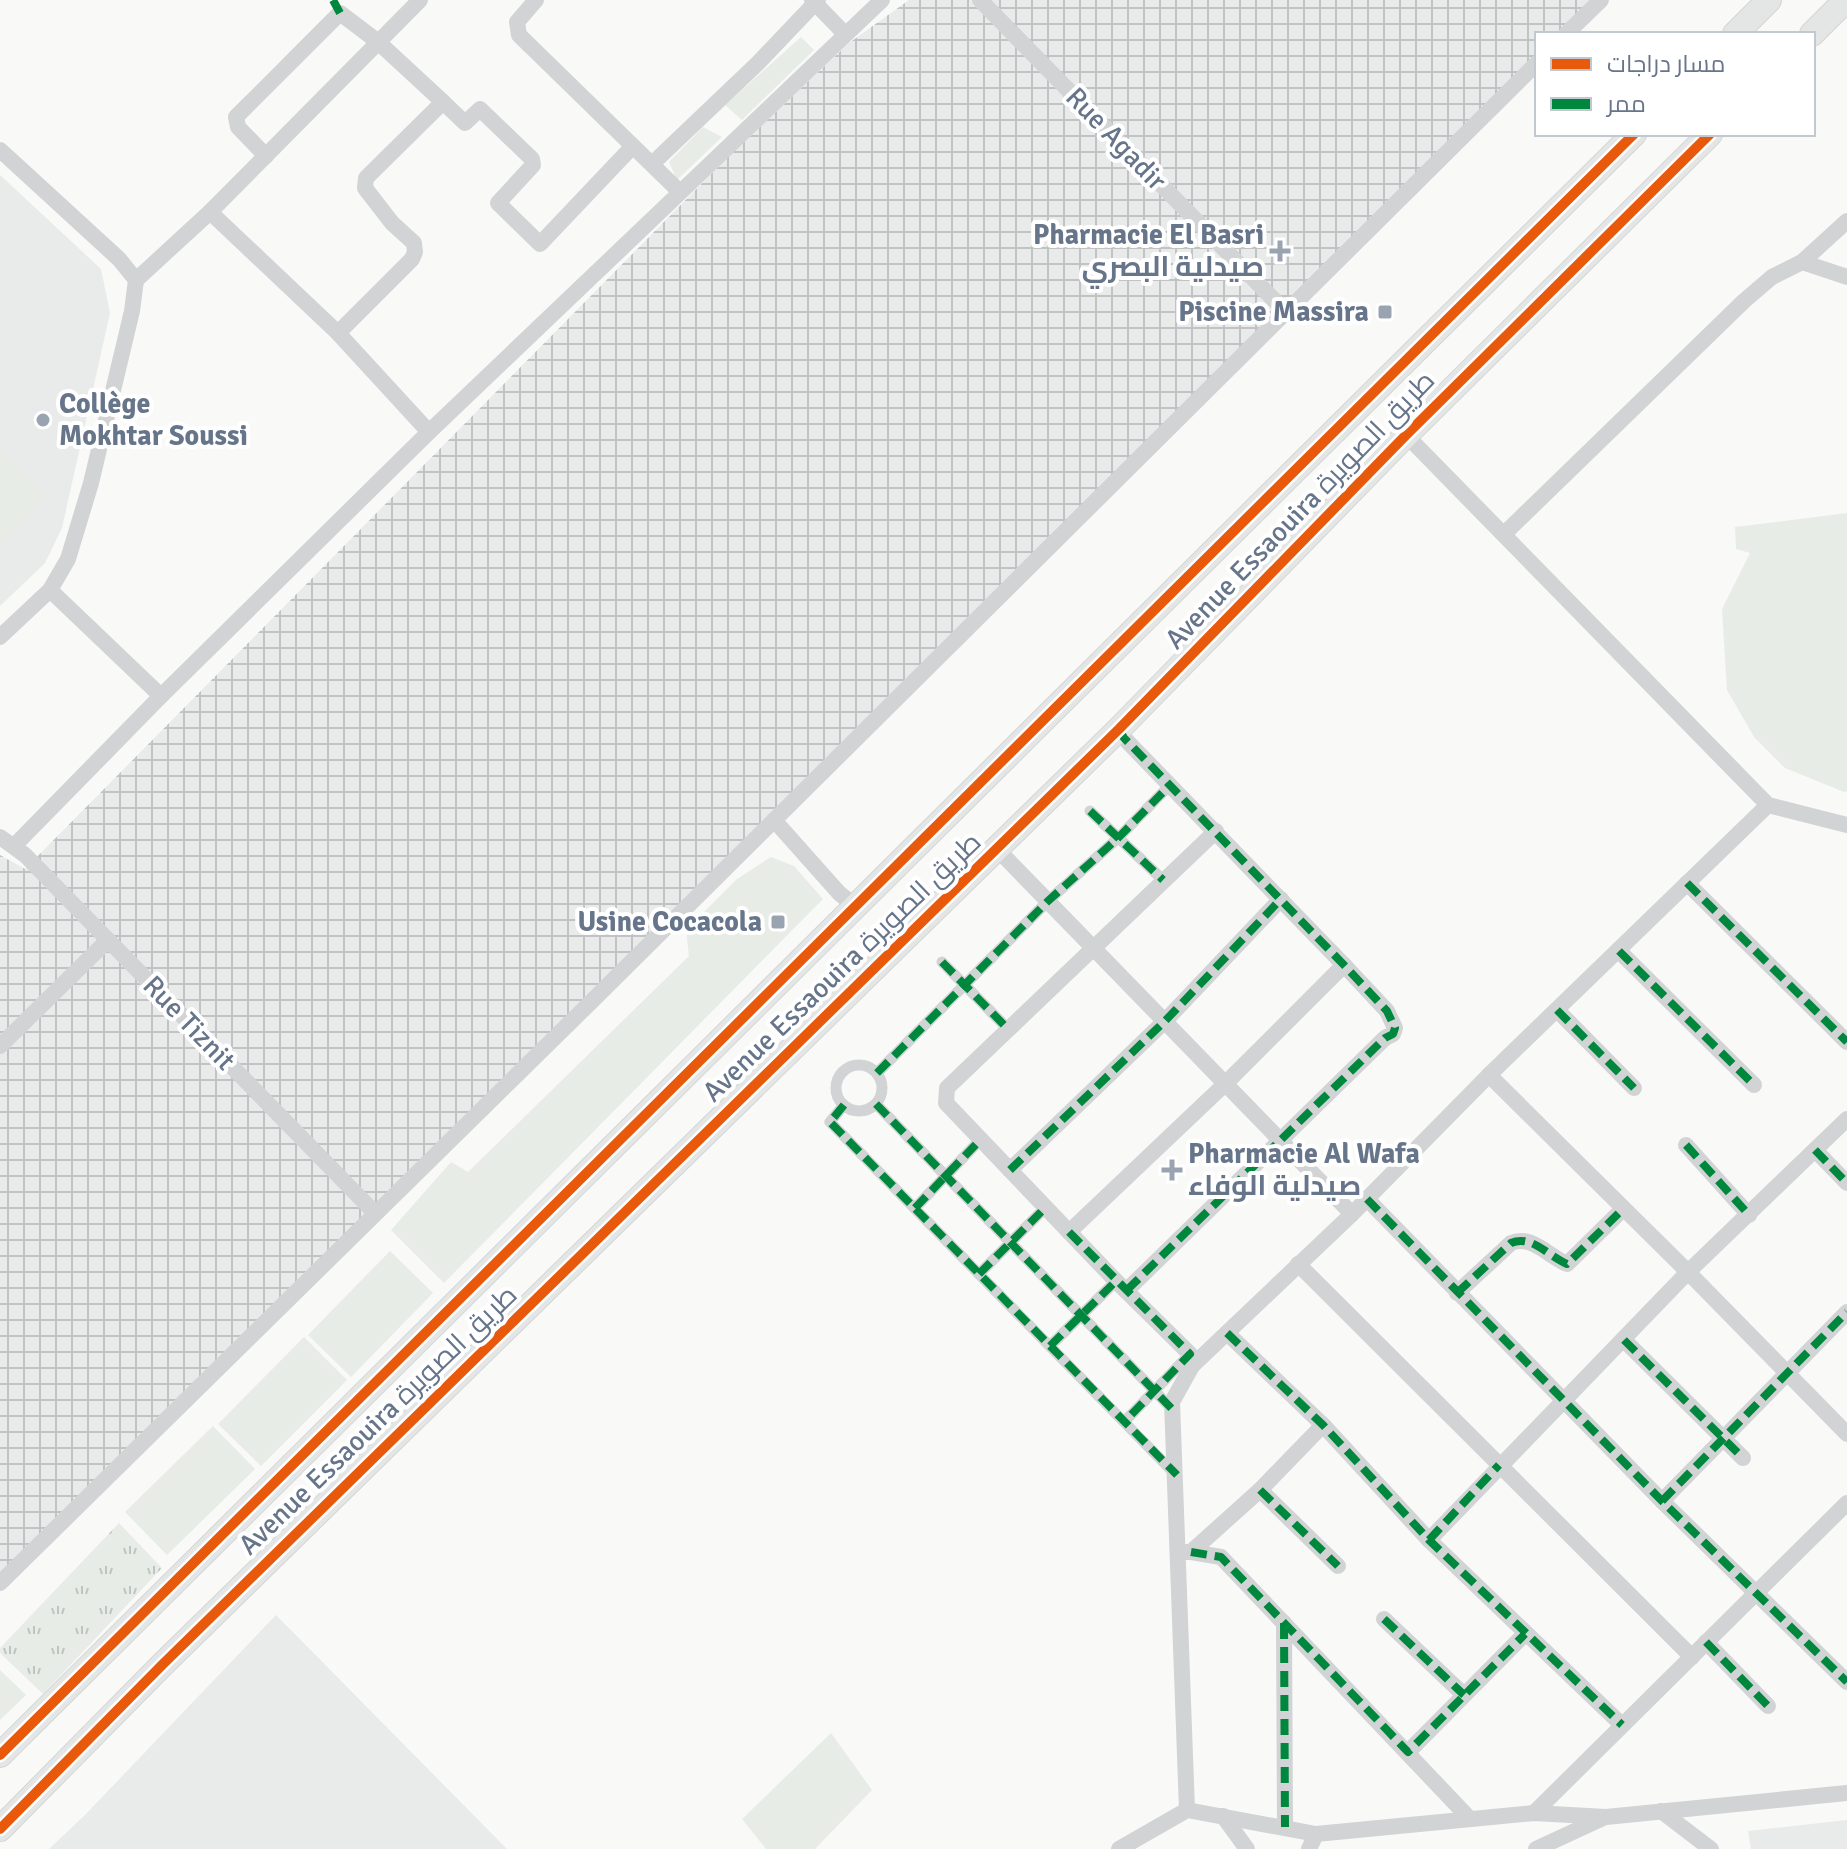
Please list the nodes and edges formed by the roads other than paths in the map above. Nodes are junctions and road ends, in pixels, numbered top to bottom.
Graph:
1 (420, 0) edge
2 (536, 0) edge
3 (882, 0) edge
4 (980, 0) edge
5 (1601, 0) edge
6 (1769, 0) edge
7 (1846, 0) edge
8 (815, 1) edge
9 (336, 6) edge
10 (1568, 32) edge
11 (1737, 32) edge
12 (1814, 32) edge
13 (845, 34) junction
14 (377, 41) junction
15 (1535, 65) edge
16 (443, 102) junction
17 (1632, 136) edge
18 (1708, 136) edge
19 (633, 146) junction
20 (0, 150) edge
21 (266, 156) junction
22 (652, 164) junction
23 (680, 192) junction
24 (210, 212) junction
25 (1847, 221) edge
26 (1802, 262) junction
27 (1847, 277) edge
28 (136, 280) junction
29 (1286, 312) junction
30 (338, 333) junction
31 (429, 432) junction
32 (1406, 435) junction
33 (1504, 534) junction
34 (50, 590) junction
35 (0, 637) edge
36 (161, 696) junction
37 (1119, 729) junction
38 (1170, 785) junction
39 (1768, 805) junction
40 (1090, 811) dead end
41 (774, 820) junction
42 (1847, 825) edge
43 (1216, 831) junction
44 (1118, 838) junction
45 (7, 842) edge
46 (997, 849) junction
47 (1163, 880) junction
48 (1687, 883) junction
49 (1281, 899) junction
50 (1048, 901) junction
51 (856, 907) junction
52 (108, 940) junction
53 (1092, 947) junction
54 (1619, 951) junction
55 (942, 962) dead end
56 (1344, 965) junction
57 (965, 985) junction
58 (1557, 1010) junction
59 (1165, 1021) junction
60 (1008, 1029) junction
61 (1847, 1042) edge
62 (0, 1046) edge
63 (877, 1073) junction
64 (1489, 1075) junction
65 (1225, 1084) junction
66 (1754, 1085) dead end
67 (1634, 1088) dead end
68 (876, 1104) junction
69 (844, 1105) junction
70 (1847, 1119) edge
71 (981, 1139) junction
72 (1281, 1142) junction
73 (1686, 1145) dead end
74 (1815, 1150) junction
75 (1010, 1170) junction
76 (946, 1177) junction
77 (1847, 1183) edge
78 (1367, 1199) junction
79 (915, 1208) junction
80 (1045, 1208) junction
81 (1623, 1209) junction
82 (375, 1213) junction
83 (1352, 1214) junction
84 (1749, 1215) junction
85 (1069, 1232) junction
86 (1010, 1243) junction
87 (1298, 1264) junction
88 (1688, 1272) junction
89 (979, 1274) junction
90 (1121, 1286) junction
91 (1457, 1293) junction
92 (1847, 1312) edge
93 (1082, 1316) junction
94 (1227, 1333) junction
95 (1624, 1340) junction
96 (1050, 1346) junction
97 (1191, 1360) junction
98 (1787, 1373) junction
99 (1155, 1391) junction
100 (1563, 1400) junction
101 (1174, 1411) junction
102 (1125, 1421) junction
103 (1323, 1425) junction
104 (1847, 1434) edge
105 (1724, 1439) junction
106 (1743, 1458) dead end
107 (1499, 1465) junction
108 (1177, 1475) junction
109 (1260, 1490) junction
110 (1662, 1501) junction
111 (1847, 1503) edge
112 (1429, 1540) junction
113 (1185, 1552) junction
114 (1338, 1566) dead end
115 (0, 1583) edge
116 (1757, 1592) junction
117 (1384, 1619) dead end
118 (1284, 1623) junction
119 (1525, 1634) junction
120 (1706, 1642) junction
121 (1692, 1657) junction
122 (1847, 1682) edge
123 (1464, 1695) junction
124 (1768, 1706) dead end
125 (1622, 1725) junction
126 (1408, 1752) junction
127 (0, 1755) edge
128 (1847, 1793) edge
129 (1187, 1810) junction
130 (1661, 1811) junction
131 (1534, 1813) junction
132 (1223, 1816) junction
133 (1606, 1817) junction
134 (1470, 1819) junction
135 (1285, 1827) junction
136 (0, 1829) edge
137 (1312, 1841) edge
138 (1119, 1849) edge
139 (1247, 1849) edge
140 (1536, 1849) edge
141 (1711, 1849) edge

1 - 14 street
2 - 19 street
3 - 13 street
4 - 29 street, Rue Agadir
5 - 10 street
6 - 11 main road
7 - 12 main road
8 - 13 street
8 - 22 street
9 - 14 street
9 - 21 street
13 - 23 street
14 - 16 street
14 - 21 street
15 - 29 street
16 - 19 street
16 - 30 street
17 - 51 main road, Avenue Essaouira طريق الصويرة
18 - 32 main road, Avenue Essaouira طريق الصويرة
19 - 22 street
20 - 28 street
21 - 24 street
22 - 23 street
23 - 31 street
24 - 28 street
24 - 30 street
25 - 26 street
26 - 27 street
26 - 33 street
28 - 34 street
29 - 41 street
30 - 31 street
31 - 36 street
32 - 33 street
32 - 37 main road, Avenue Essaouira طريق الصويرة
33 - 39 street
34 - 35 street
34 - 36 street
36 - 45 street
37 - 38 street
37 - 46 main road, Avenue Essaouira طريق الصويرة
38 - 43 street
38 - 44 street
39 - 42 street
39 - 48 street
40 - 44 street
41 - 51 street
41 - 82 street
43 - 47 street
43 - 49 street
44 - 47 street
44 - 50 street
45 - 52 street, Rue Tiznit
46 - 50 street
46 - 136 main road, Avenue Essaouira طريق الصويرة
47 - 53 street
48 - 54 street
48 - 61 street
49 - 56 street
49 - 59 street
50 - 53 street
50 - 57 street
51 - 127 main road, Avenue Essaouira طريق الصويرة
52 - 62 street
52 - 82 street, Rue Tiznit
53 - 59 street
53 - 60 street
54 - 58 street
54 - 66 street
55 - 57 street
56 - 65 street
56 - 72 street
57 - 60 street
57 - 63 street
58 - 64 street
58 - 67 street
59 - 65 street
59 - 75 street
60 - 71 street
63 - 68 street
63 - 69 street
64 - 78 street
64 - 81 street
65 - 72 street
65 - 85 street
68 - 69 street
68 - 76 street
69 - 79 street
70 - 74 street
71 - 75 street
71 - 76 street
72 - 83 street
72 - 90 street
73 - 84 street
74 - 77 street
74 - 84 street
75 - 80 street
76 - 79 street
76 - 86 street
78 - 83 street
78 - 91 street
79 - 89 street
80 - 85 street
80 - 86 street
81 - 88 street
81 - 91 street
82 - 115 street
83 - 87 street
84 - 88 street
85 - 90 street
86 - 89 street
86 - 93 street
87 - 94 street
87 - 107 street
88 - 95 street
88 - 98 street
89 - 96 street
90 - 93 street
90 - 97 street
91 - 100 street
92 - 98 street
93 - 96 street
93 - 99 street
94 - 97 street
94 - 103 street
95 - 100 street
95 - 105 street
96 - 102 street
97 - 99 street
97 - 101 street
98 - 104 street
98 - 105 street
99 - 101 street
99 - 102 street
100 - 107 street
100 - 110 street
101 - 108 street
102 - 108 street
103 - 109 street
103 - 112 street
105 - 106 street
105 - 110 street
107 - 112 street
107 - 121 street
108 - 113 street
109 - 113 street
109 - 114 street
110 - 116 street
111 - 116 street
112 - 119 street
113 - 118 street
113 - 129 street
116 - 120 street
116 - 122 street
117 - 123 street
118 - 126 street
118 - 135 street
119 - 123 street
119 - 125 street
120 - 121 street
120 - 124 street
121 - 125 street
123 - 126 street
125 - 131 street
126 - 134 street
128 - 130 street
129 - 132 street
129 - 138 street
130 - 133 street
130 - 141 street
131 - 133 street
131 - 134 street
132 - 135 street
132 - 139 street
133 - 140 street
134 - 137 street
135 - 137 street

